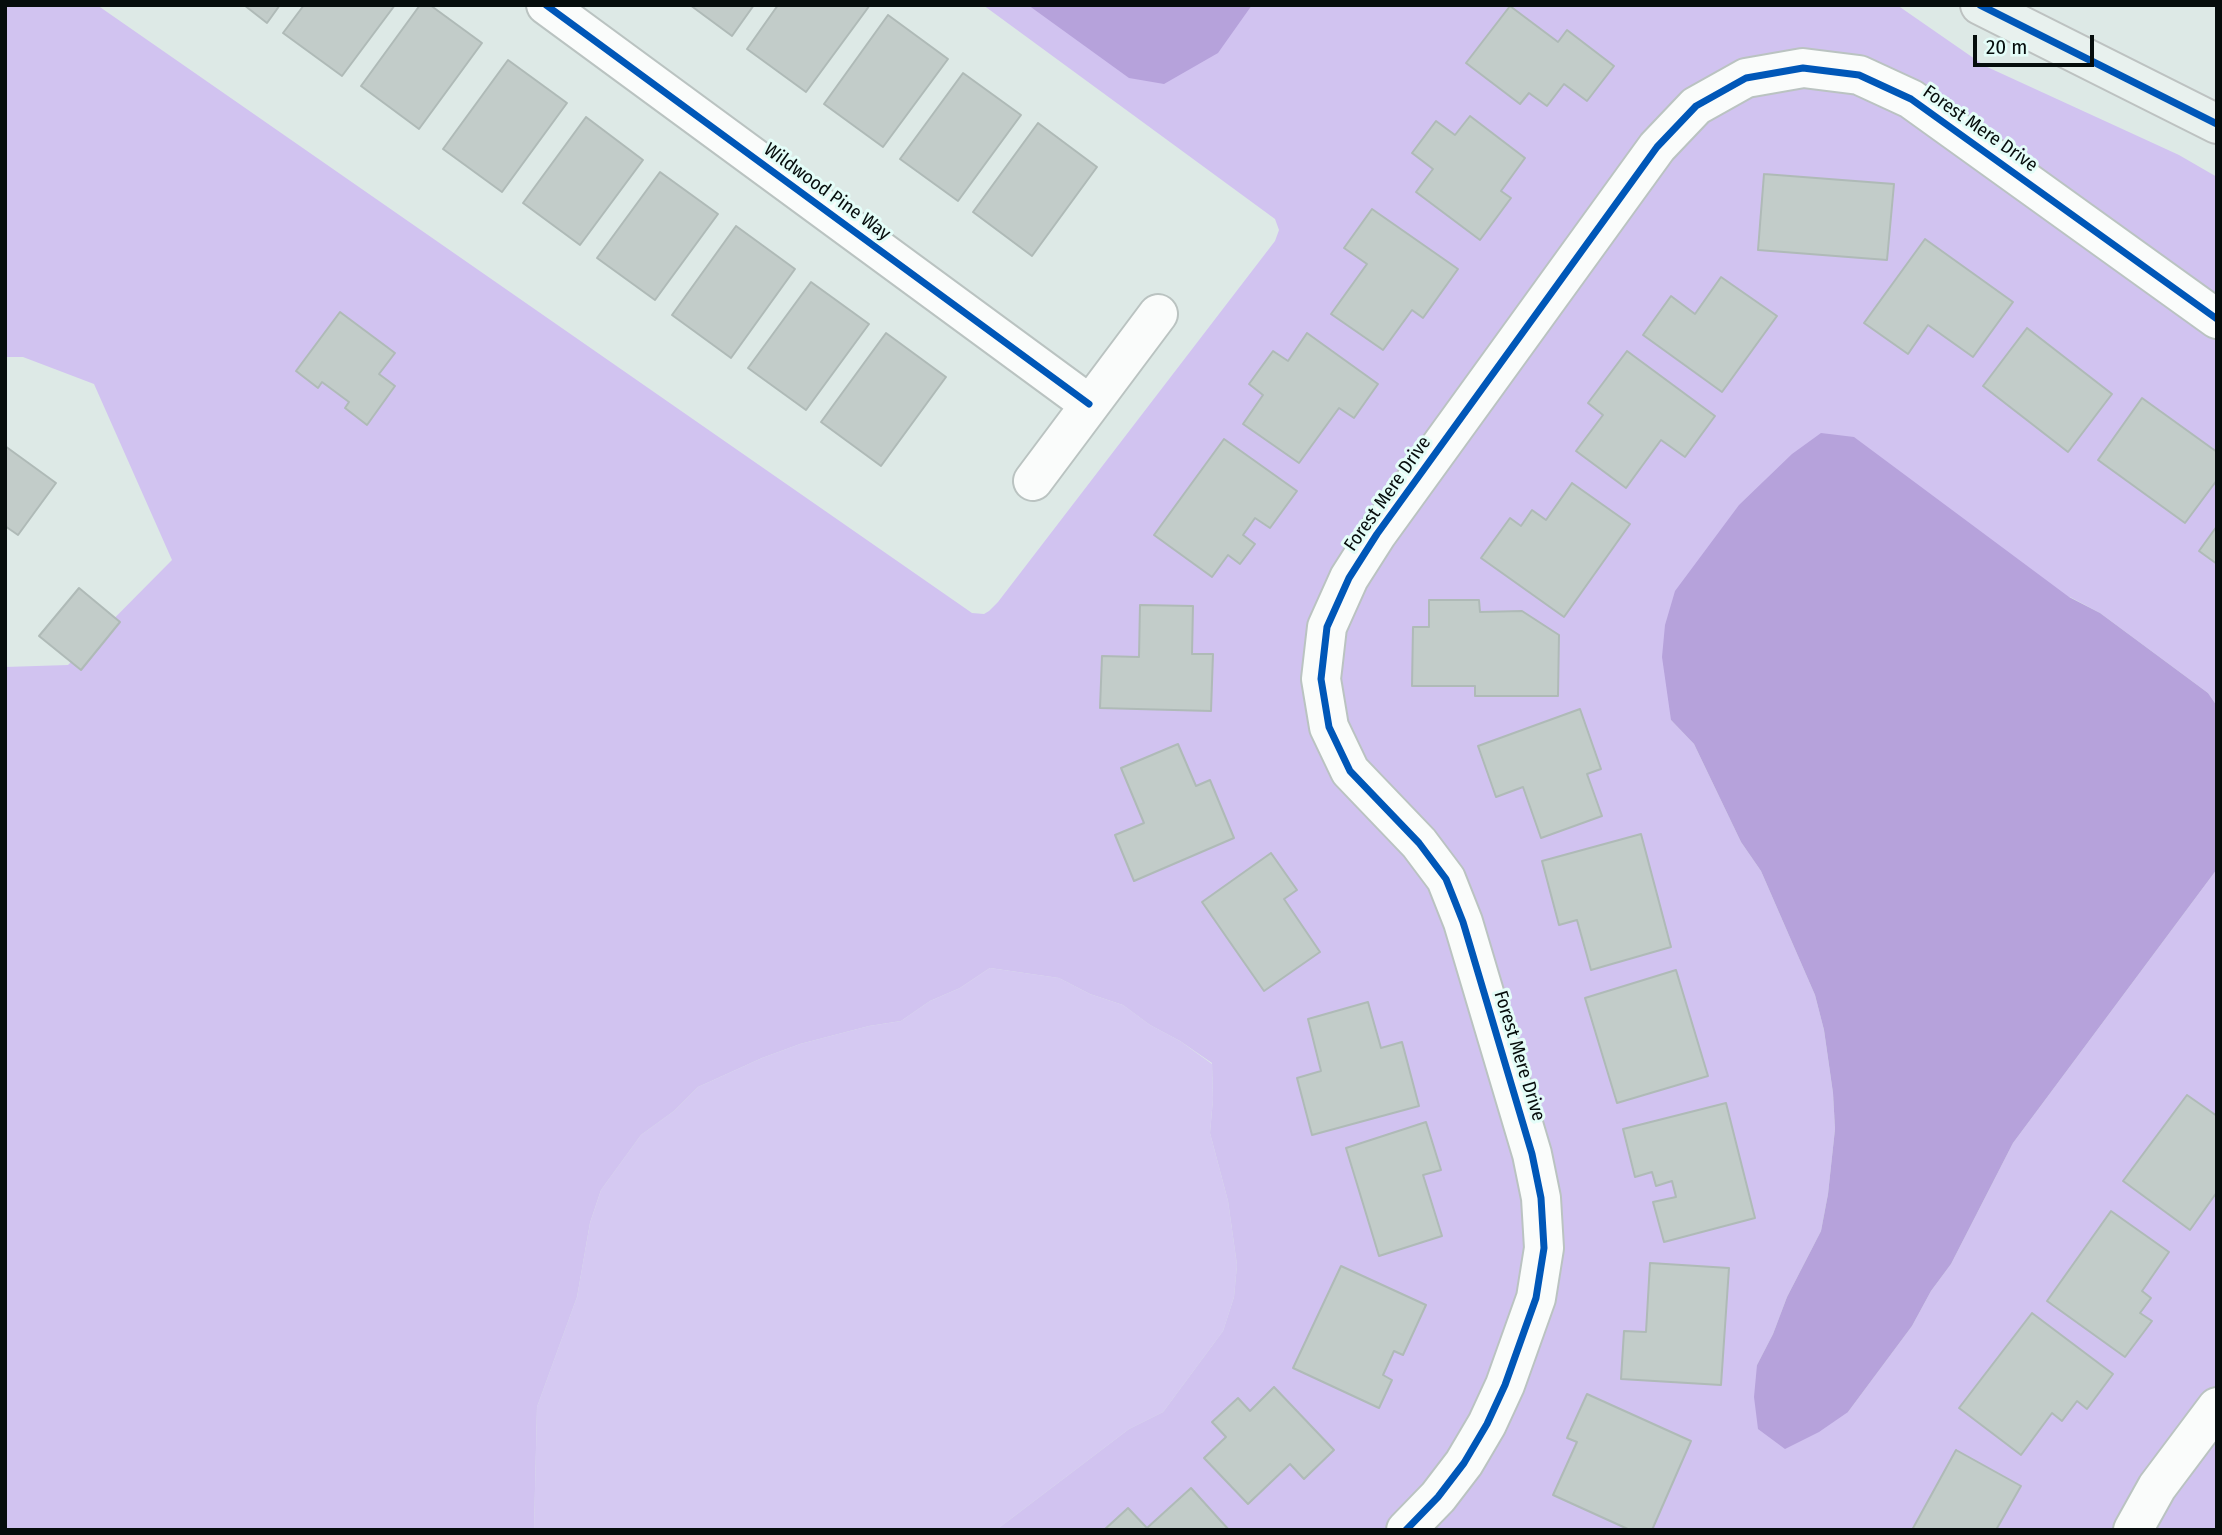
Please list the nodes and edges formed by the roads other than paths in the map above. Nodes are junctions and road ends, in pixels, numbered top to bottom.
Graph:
1 (546, 5) edge
2 (1980, 5) edge
3 (2217, 124) edge
4 (1158, 314) dead end
5 (2217, 319) edge
6 (1089, 404) junction
7 (1033, 481) dead end
8 (2217, 1407) edge
9 (1406, 1530) edge
10 (2133, 1530) edge

1 - 6 street, Wildwood Pine Way
2 - 3 main road
4 - 6 street
5 - 9 street, Forest Mere Drive
6 - 7 street
8 - 10 street

